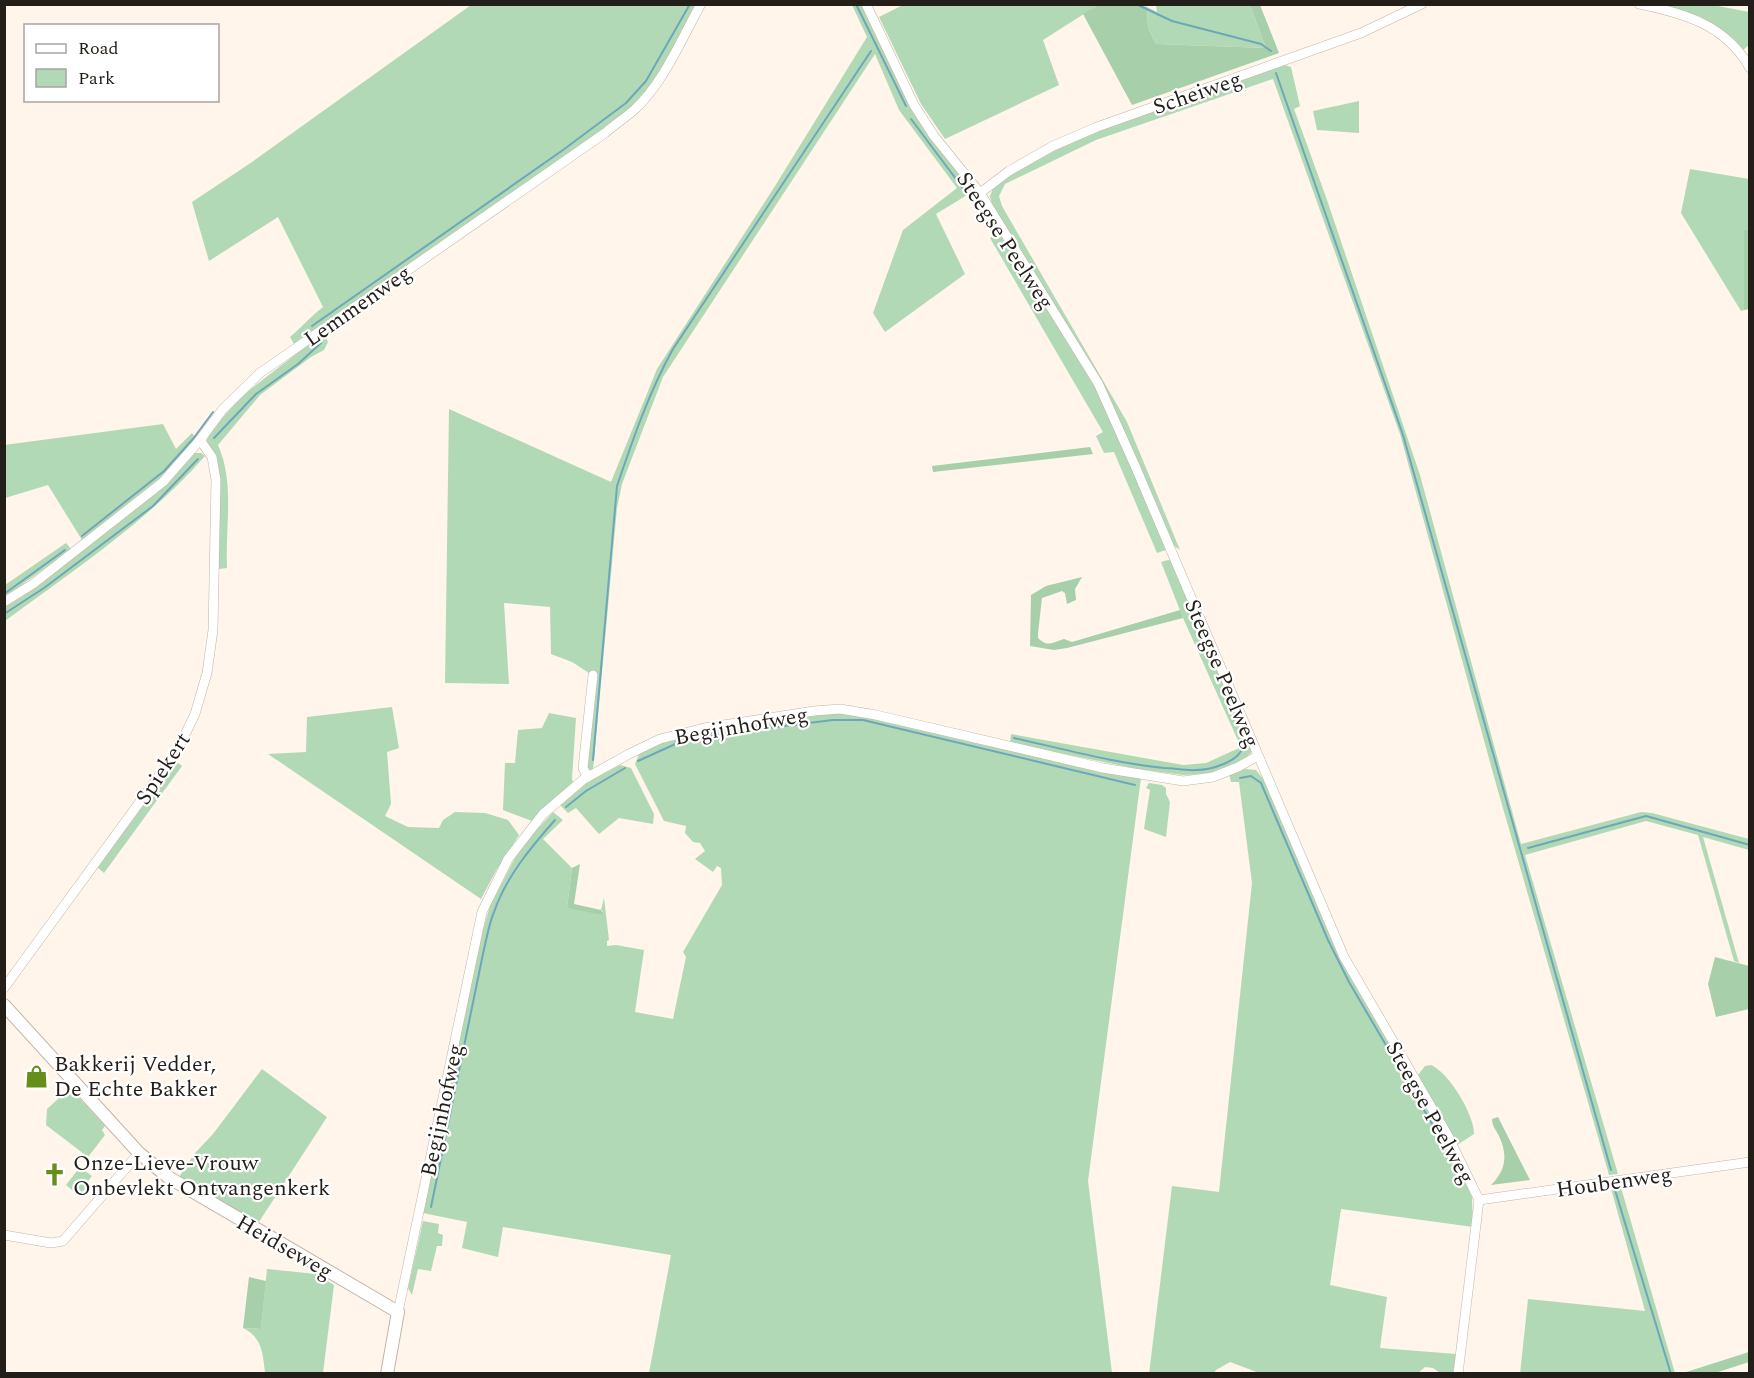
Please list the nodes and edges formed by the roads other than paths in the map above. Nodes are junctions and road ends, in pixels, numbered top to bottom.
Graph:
1 (701, 4) edge
2 (866, 4) edge
3 (1422, 4) edge
4 (1639, 4) edge
5 (1749, 68) edge
6 (980, 193) junction
7 (200, 441) junction
8 (4, 602) edge
9 (593, 675) dead end
10 (1258, 756) junction
11 (588, 777) junction
12 (4, 988) edge
13 (4, 1005) edge
14 (139, 1153) junction
15 (1749, 1162) edge
16 (1479, 1200) junction
17 (4, 1235) edge
18 (398, 1312) junction
19 (387, 1374) edge
20 (1458, 1374) edge

1 - 7 street, Lemmenweg
2 - 6 street, Steegse Peelweg
3 - 6 street, Scheiweg
4 - 5 street
6 - 10 street, Steegse Peelweg
7 - 8 street, Lemmenweg
7 - 12 street, Spiekert
9 - 11 street
10 - 11 street, Begijnhofweg
10 - 16 street, Steegse Peelweg
11 - 18 street, Begijnhofweg
13 - 14 street, Heidseweg
14 - 17 street
14 - 18 street, Heidseweg
15 - 16 street, Houbenweg
16 - 20 street, Steegse Peelweg
18 - 19 street

